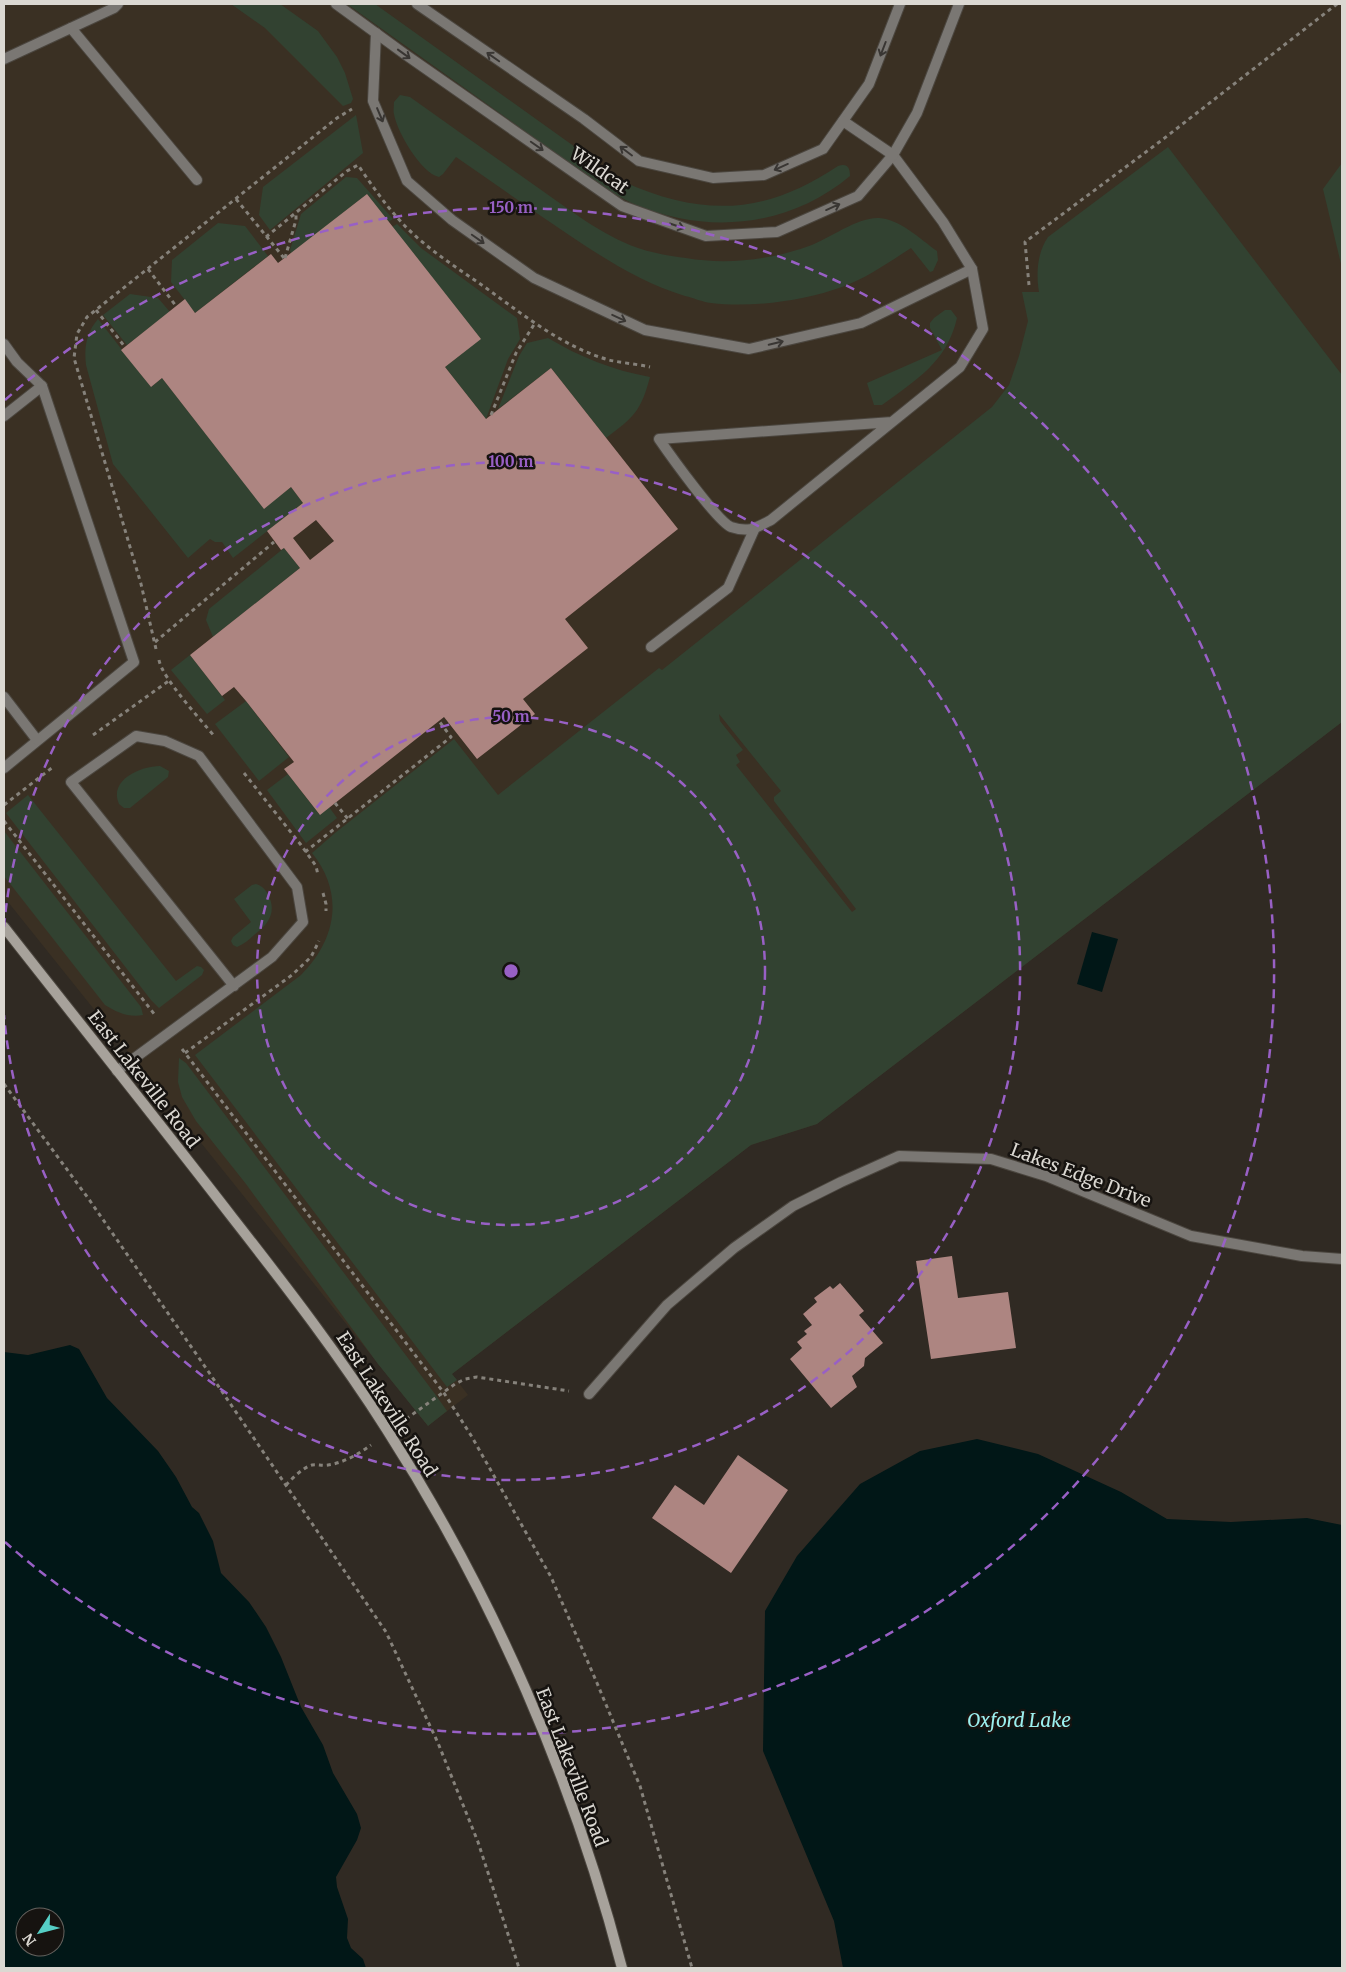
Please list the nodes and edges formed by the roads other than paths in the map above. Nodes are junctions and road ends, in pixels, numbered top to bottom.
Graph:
1 (118, 4) edge
2 (336, 4) edge
3 (417, 4) edge
4 (900, 4) edge
5 (960, 4) edge
6 (71, 28) junction
7 (376, 33) junction
8 (4, 59) edge
9 (843, 121) junction
10 (893, 155) junction
11 (197, 180) dead end
12 (972, 269) junction
13 (4, 344) edge
14 (42, 386) junction
15 (4, 416) edge
16 (892, 422) junction
17 (754, 530) junction
18 (651, 647) dead end
19 (4, 697) edge
20 (38, 740) junction
21 (4, 768) edge
22 (4, 928) edge
23 (234, 986) junction
24 (117, 1071) junction
25 (1342, 1260) edge
26 (589, 1394) road end
27 (622, 1968) edge

1 - 6 street
2 - 7 street, Wildcat
9 -> 3 street, Wildcat
4 -> 9 street, Wildcat
5 - 10 street, Wildcat
6 - 8 street
6 - 11 street
7 -> 10 street, Wildcat
7 -> 12 street
9 - 10 street
10 - 12 street
12 - 16 street
13 - 14 street
14 - 15 street
14 - 20 street
16 - 17 street
16 - 17 street
17 - 18 street
19 - 20 street
20 - 21 street
22 - 24 main road, East Lakeville Road
23 - 23 street
23 - 24 street
24 - 27 main road, East Lakeville Road
25 - 26 street, Lakes Edge Drive

